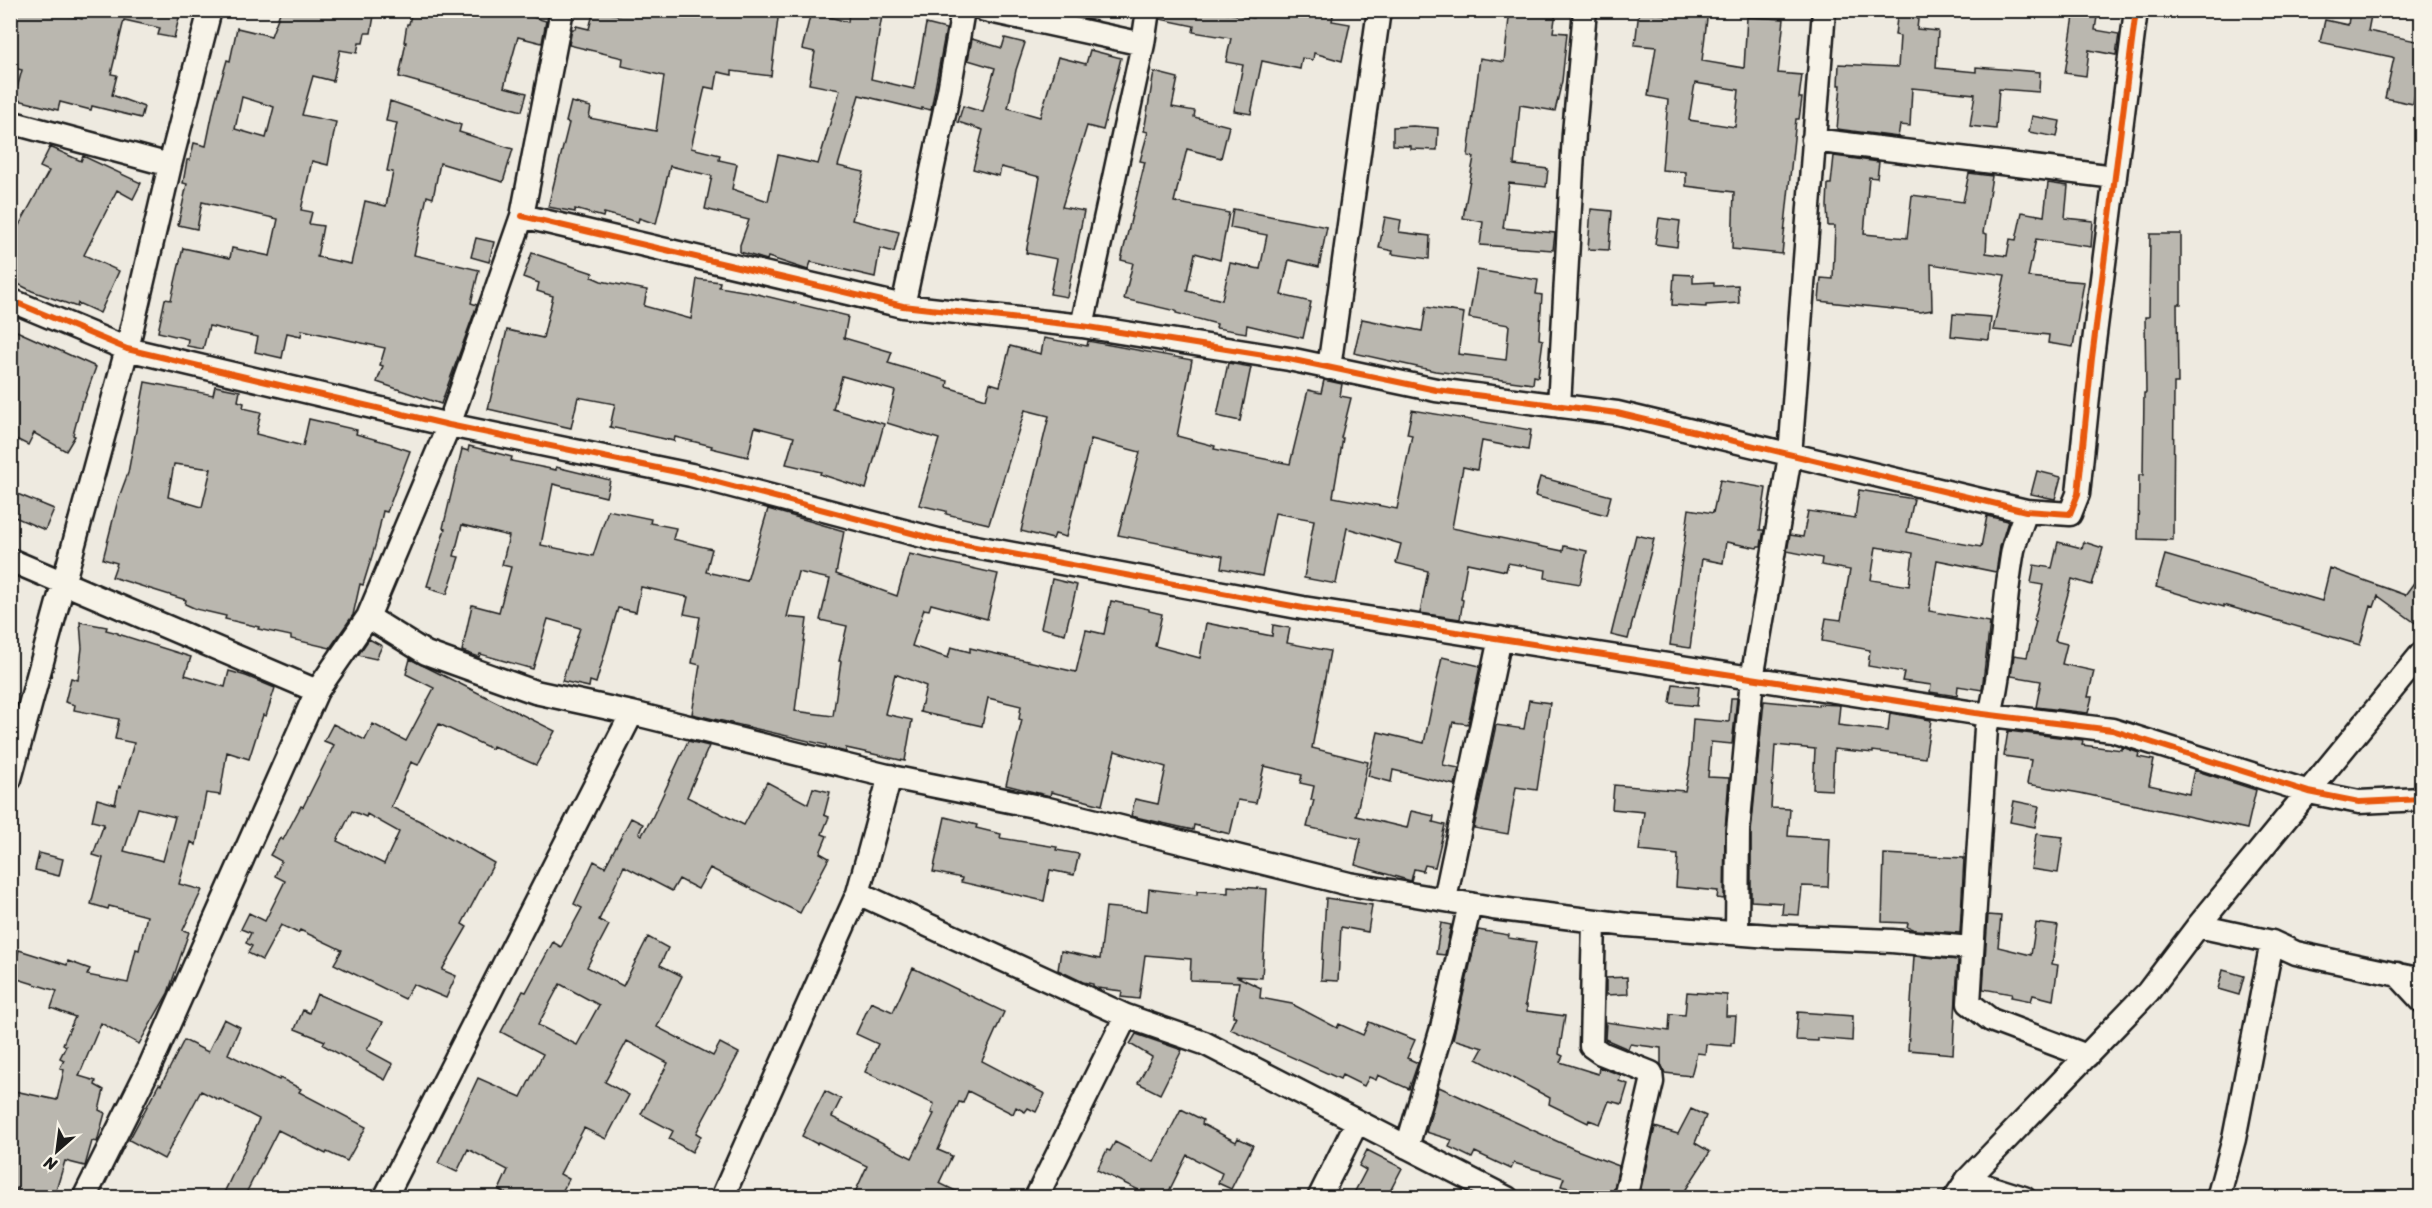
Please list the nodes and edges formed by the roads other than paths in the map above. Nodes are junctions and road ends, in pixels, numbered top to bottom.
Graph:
1 (210, 10) edge
2 (562, 10) edge
3 (963, 10) edge
4 (985, 10) edge
5 (1148, 10) edge
6 (1378, 10) edge
7 (1585, 10) edge
8 (1824, 10) edge
9 (2136, 10) edge
10 (1143, 44) junction
11 (10, 122) edge
12 (1813, 140) junction
13 (170, 165) junction
14 (2115, 177) junction
15 (522, 216) junction
16 (10, 300) edge
17 (903, 306) junction
18 (1082, 326) junction
19 (127, 349) junction
20 (1329, 368) junction
21 (1559, 406) junction
22 (449, 425) junction
23 (1790, 456) junction
24 (2026, 511) junction
25 (10, 560) edge
26 (64, 581) junction
27 (368, 617) junction
28 (1500, 638) junction
29 (2421, 653) edge
30 (1752, 679) junction
31 (317, 691) junction
32 (632, 713) junction
33 (1990, 715) junction
34 (890, 776) junction
35 (10, 779) edge
36 (2309, 792) junction
37 (2421, 799) edge
38 (858, 893) junction
39 (1445, 899) junction
40 (1470, 904) junction
41 (1594, 921) junction
42 (2198, 926) junction
43 (1737, 933) junction
44 (2272, 942) junction
45 (1971, 948) junction
46 (2397, 974) junction
47 (2421, 980) edge
48 (2421, 1001) edge
49 (1126, 1016) junction
50 (2087, 1056) junction
51 (1357, 1122) junction
52 (1407, 1148) junction
53 (1961, 1189) edge
54 (84, 1197) edge
55 (386, 1197) edge
56 (722, 1197) edge
57 (1036, 1197) edge
58 (1319, 1197) edge
59 (1507, 1197) edge
60 (1625, 1197) edge
61 (2024, 1197) edge
62 (2218, 1197) edge

1 - 13 street
2 - 15 street
3 - 17 street
4 - 10 street
5 - 10 street
6 - 20 street
7 - 21 street
8 - 12 street
9 - 14 street
10 - 18 street
11 - 13 street
12 - 14 street
12 - 23 street
13 - 19 street
14 - 24 street
15 - 17 street
15 - 22 street
16 - 19 street
17 - 18 street
18 - 20 street
19 - 22 street
19 - 26 street
20 - 21 street
21 - 23 street
22 - 27 street
22 - 28 street
23 - 24 street
23 - 30 street
24 - 33 street
25 - 26 street
26 - 31 street
26 - 35 street
27 - 31 street
27 - 32 street
28 - 30 street
28 - 39 street
29 - 36 street
30 - 33 street
30 - 43 street
31 - 54 street
32 - 34 street
32 - 55 street
33 - 36 street
33 - 45 street
34 - 38 street
34 - 39 street
36 - 37 street
36 - 42 street
38 - 49 street
38 - 56 street
39 - 40 street
40 - 41 street
40 - 52 street
41 - 43 street
41 - 60 street
42 - 44 street
42 - 50 street
43 - 45 street
44 - 46 street
44 - 62 street
45 - 50 street
46 - 47 street
46 - 48 street
49 - 51 street
49 - 57 street
50 - 53 street
51 - 52 street
51 - 58 street
52 - 59 street
53 - 61 street

